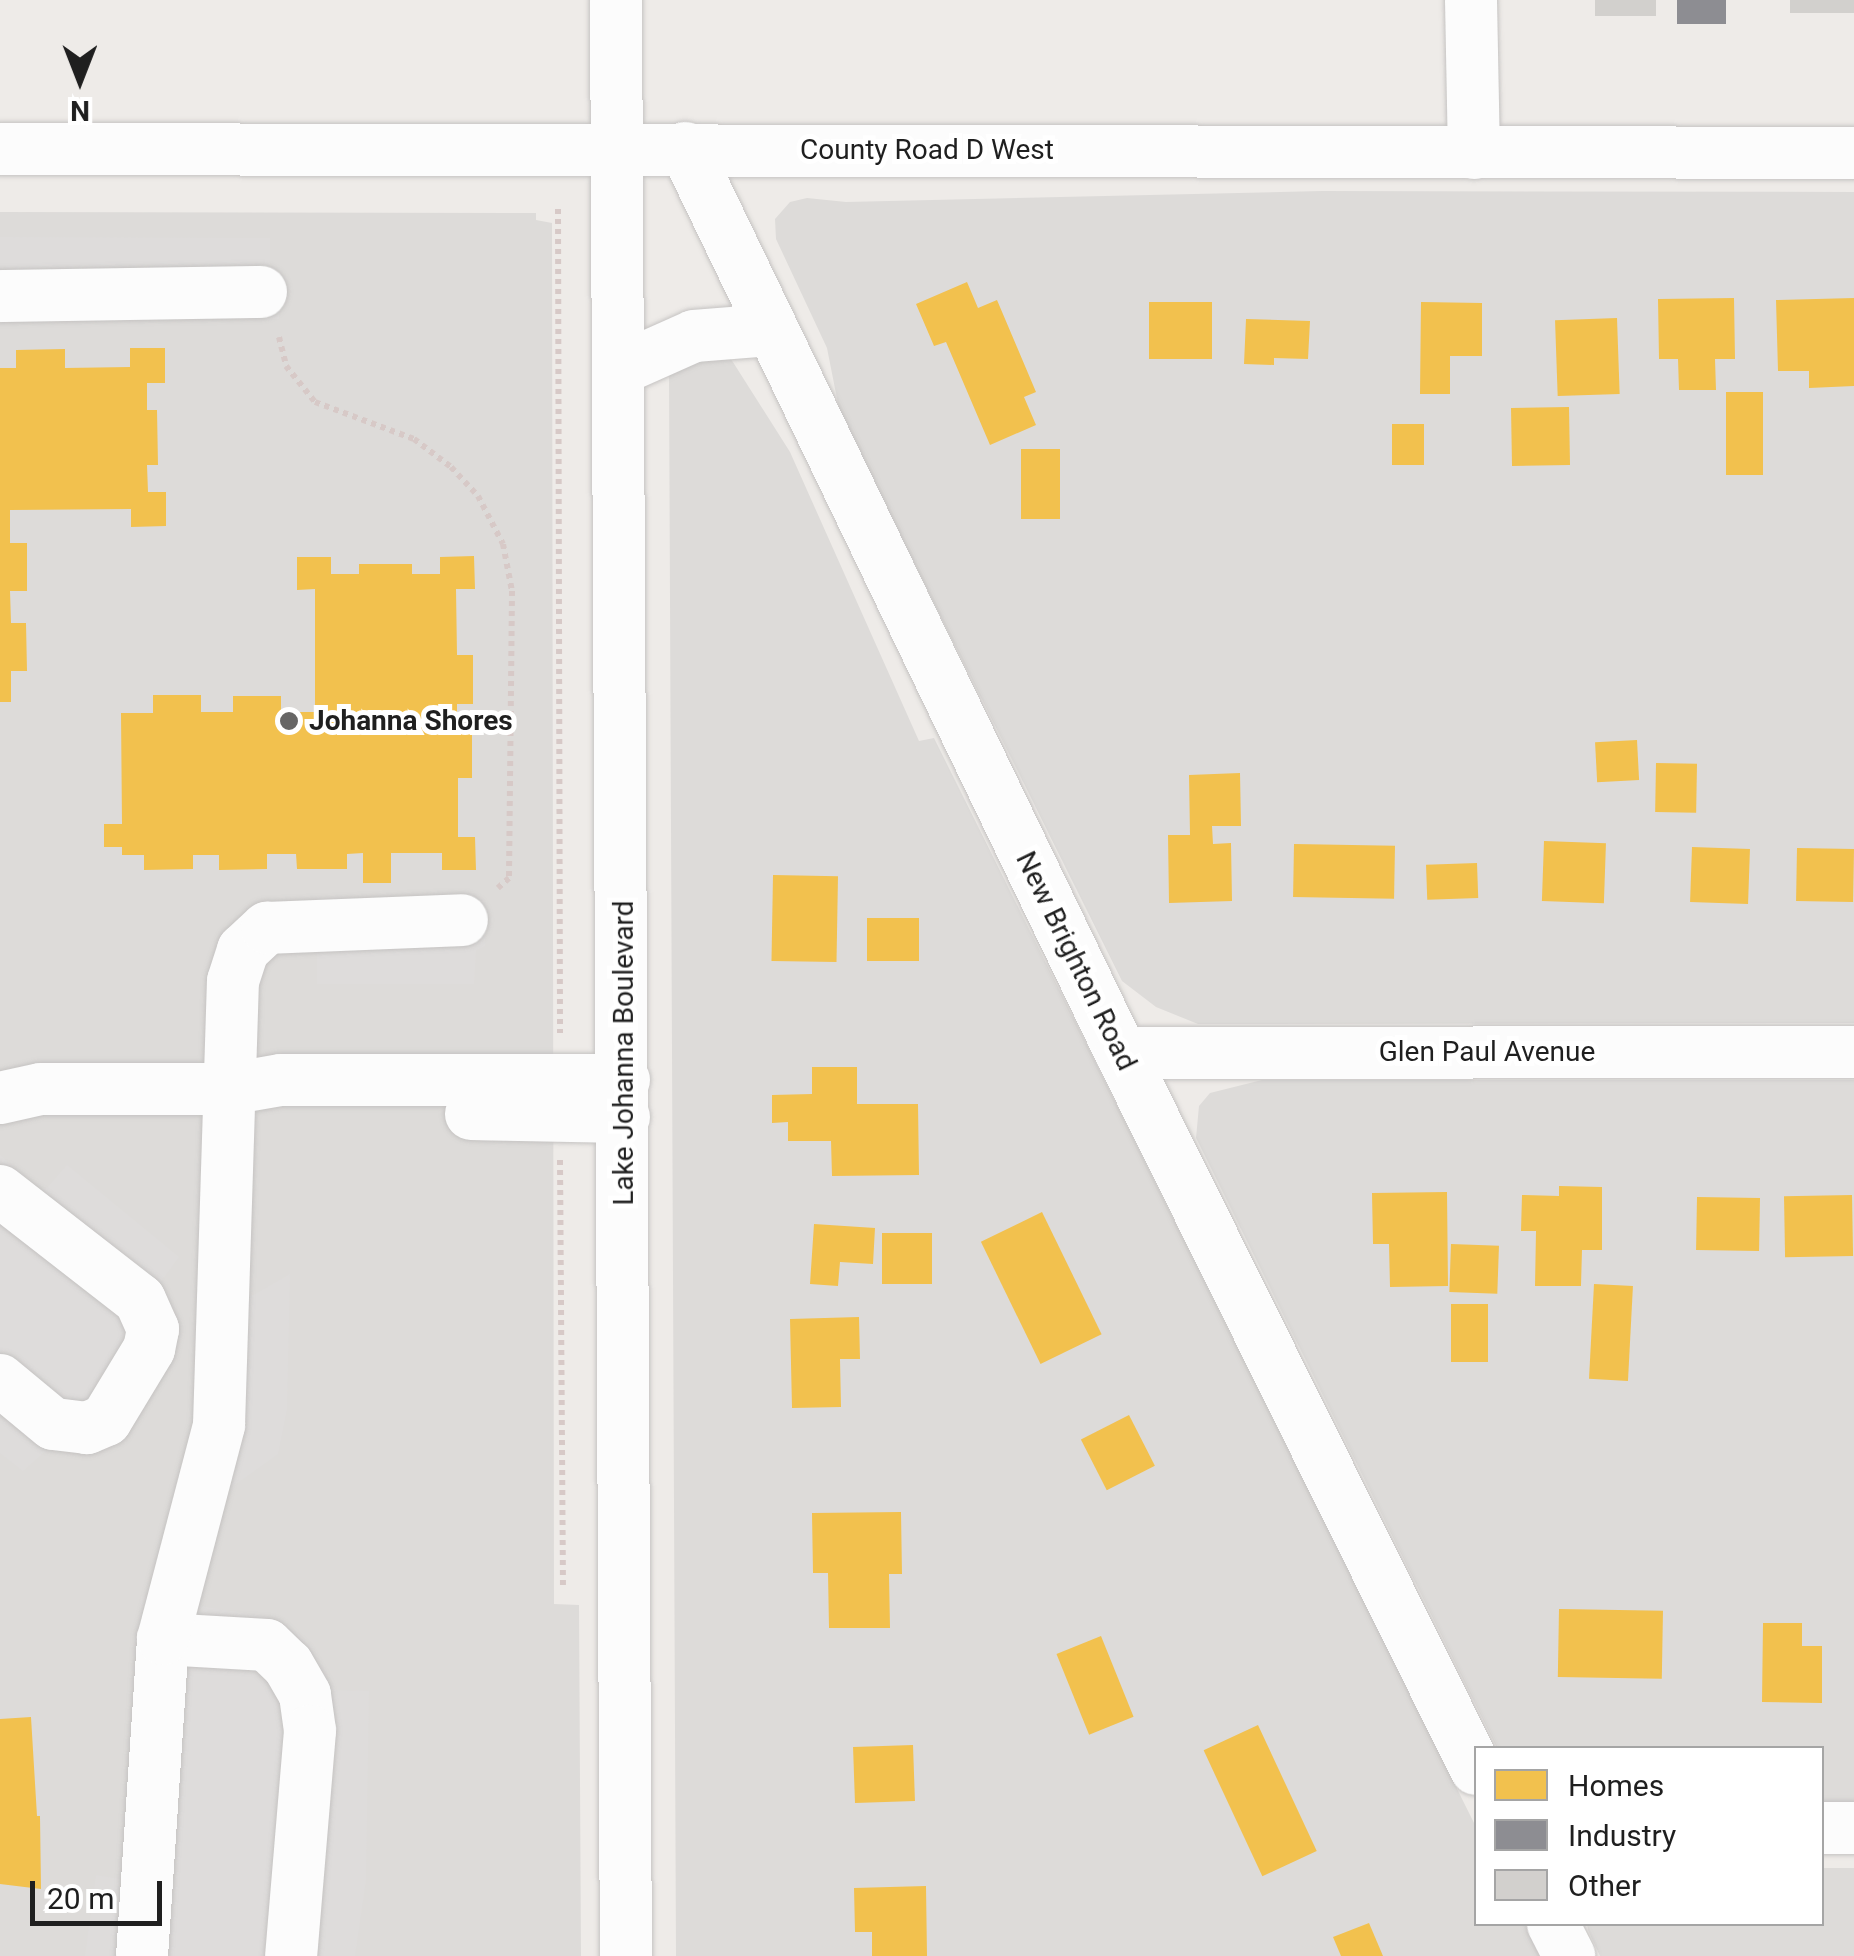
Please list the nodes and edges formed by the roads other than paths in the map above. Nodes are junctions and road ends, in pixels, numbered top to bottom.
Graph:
1 (616, 0) edge
2 (1471, 0) edge
3 (685, 148) junction
4 (0, 149) edge
5 (618, 150) junction
6 (1854, 152) edge
7 (1474, 153) junction
8 (0, 296) edge
9 (268, 309) road end
10 (770, 330) junction
11 (620, 369) junction
12 (458, 920) road end
13 (1854, 1052) edge
14 (1121, 1053) junction
15 (229, 1089) junction
16 (0, 1098) edge
17 (624, 1098) junction
18 (0, 1192) edge
19 (0, 1380) edge
20 (164, 1639) junction
21 (1474, 1765) edge
22 (1824, 1828) edge
23 (1854, 1828) edge
24 (1554, 1926) edge
25 (142, 1956) edge
26 (291, 1956) edge
27 (626, 1956) edge
28 (1569, 1956) edge

1 - 5 street, Lake Johanna Boulevard
2 - 7 street
3 - 5 street, County Road D West
3 - 7 street, County Road D West
3 - 10 street, New Brighton Road
4 - 5 street, County Road D West
5 - 11 street, Lake Johanna Boulevard
6 - 7 street, County Road D West
8 - 9 street
10 - 11 street
10 - 14 street, New Brighton Road
11 - 17 street, Lake Johanna Boulevard
12 - 15 street
13 - 14 street, Glen Paul Avenue
14 - 21 street, New Brighton Road
15 - 16 street
15 - 17 street
15 - 20 street
17 - 27 street, Lake Johanna Boulevard
18 - 19 street
20 - 25 street
20 - 26 street
22 - 23 street
24 - 28 street

